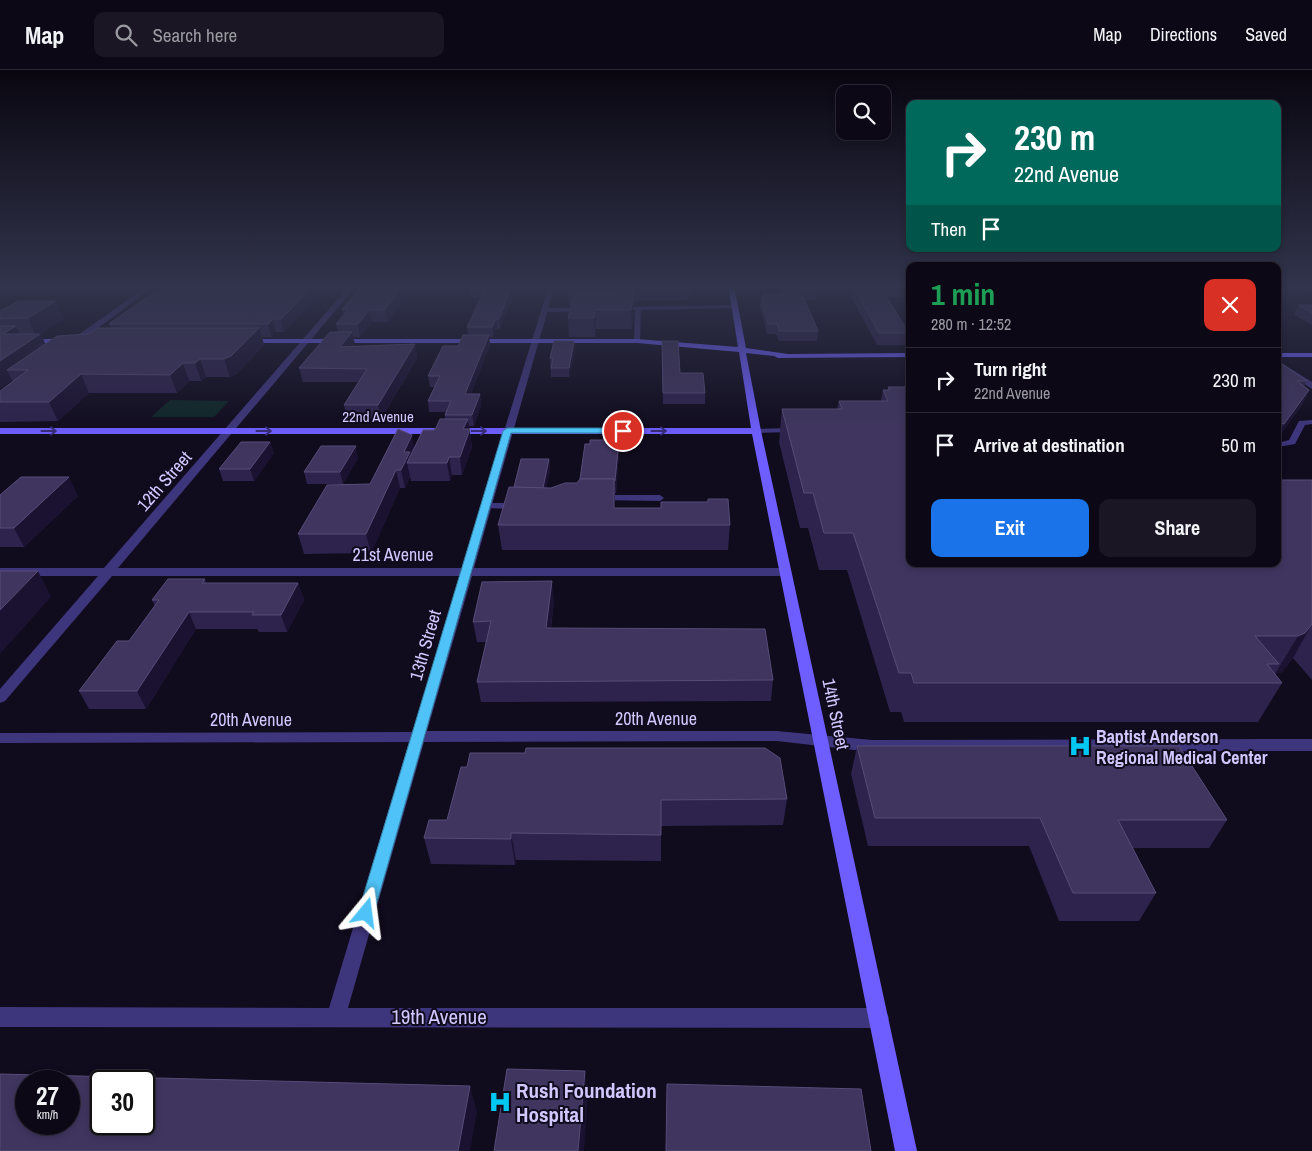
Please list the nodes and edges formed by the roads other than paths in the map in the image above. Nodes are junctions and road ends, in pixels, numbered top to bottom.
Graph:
1 (83, 335) edge
2 (312, 335) edge
3 (537, 335) edge
4 (637, 335) edge
5 (739, 335) edge
6 (0, 341) edge
7 (75, 341) junction
8 (94, 341) edge
9 (239, 341) edge
10 (307, 341) junction
11 (535, 341) junction
12 (637, 341) junction
13 (742, 350) junction
14 (60, 352) edge
15 (784, 355) junction
16 (906, 355) edge
17 (1281, 355) edge
18 (1312, 355) edge
19 (743, 363) junction
20 (1281, 365) edge
21 (1312, 386) edge
22 (1312, 422) edge
23 (803, 428) edge
24 (0, 431) edge
25 (229, 431) junction
26 (507, 431) junction
27 (756, 431) junction
28 (1281, 444) edge
29 (590, 498) edge
30 (660, 498) dead end
31 (485, 506) junction
32 (524, 506) edge
33 (0, 572) edge
34 (108, 572) junction
35 (466, 572) junction
36 (785, 572) junction
37 (0, 698) edge
38 (418, 737) junction
39 (0, 738) edge
40 (821, 741) junction
41 (1312, 745) edge
42 (336, 1016) junction
43 (0, 1017) edge
44 (878, 1018) junction
45 (906, 1151) edge

1 - 7 street
2 - 10 street, 12th Street
3 - 11 street, 13th Street
4 - 12 lane
5 - 13 main road, 14th Street
6 - 7 main road
7 - 8 main road
7 - 14 street
9 - 10 main road
10 - 11 main road
10 - 25 street, 12th Street
11 - 12 main road
11 - 26 street, 13th Street
12 - 13 main road
13 - 15 main road
13 - 19 main road, 14th Street
15 - 16 main road
15 - 19 main road
17 - 18 main road
19 - 27 main road, 14th Street
20 - 21 street
22 - 28 lane
23 - 27 lane
24 -> 25 main road, 22nd Avenue
25 -> 26 main road, 22nd Avenue
25 - 34 street, 12th Street
26 -> 27 main road, 22nd Avenue
26 - 31 street, 13th Street
27 - 36 main road, 14th Street
29 - 30 lane
31 - 32 lane
31 - 35 street, 13th Street
33 - 34 street, 21st Avenue
34 - 35 street, 21st Avenue
34 - 37 street, 12th Street
35 - 36 street, 21st Avenue
35 - 38 street, 13th Street
36 - 40 main road, 14th Street
38 - 39 street, 20th Avenue
38 - 40 street, 20th Avenue
38 - 42 street, 13th Street
40 - 41 street, 20th Avenue
40 - 44 main road, 14th Street
42 - 43 street, 19th Avenue
42 - 44 street, 19th Avenue
44 - 45 main road, 14th Street

